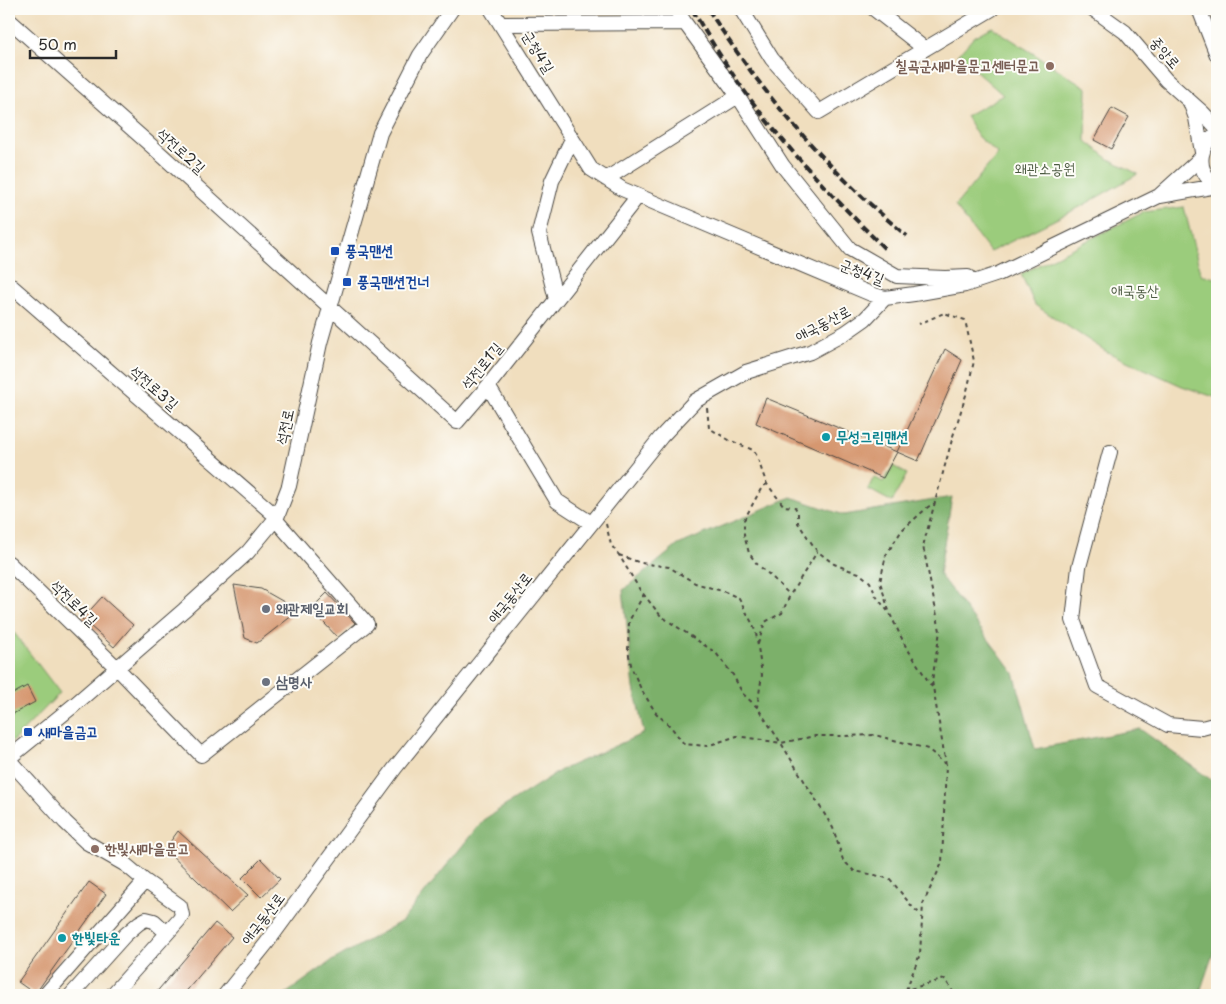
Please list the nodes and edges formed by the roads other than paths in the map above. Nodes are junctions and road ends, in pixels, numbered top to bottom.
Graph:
1 (452, 9) edge
2 (491, 9) edge
3 (676, 9) edge
4 (741, 9) edge
5 (874, 9) edge
6 (992, 9) edge
7 (1093, 9) edge
8 (1199, 9) edge
9 (9, 20) edge
10 (685, 23) junction
11 (501, 24) junction
12 (925, 49) junction
13 (1217, 54) edge
14 (738, 96) junction
15 (1190, 101) junction
16 (1217, 111) edge
17 (1203, 113) junction
18 (1217, 128) edge
19 (1217, 134) edge
20 (572, 139) junction
21 (1202, 155) junction
22 (606, 179) junction
23 (1217, 185) edge
24 (638, 196) junction
25 (1159, 196) junction
26 (998, 274) junction
27 (9, 284) edge
28 (885, 298) junction
29 (556, 299) junction
30 (331, 307) junction
31 (488, 386) junction
32 (1110, 452) dead end
33 (276, 518) junction
34 (594, 520) junction
35 (9, 562) edge
36 (117, 668) junction
37 (1217, 724) edge
38 (9, 759) edge
39 (145, 881) junction
40 (167, 933) junction
41 (45, 995) edge
42 (71, 995) edge
43 (112, 995) edge
44 (225, 995) edge

1 - 30 street, 석전로
2 - 11 street, 군청4길
3 - 10 street
4 - 12 street
5 - 12 street
6 - 12 street
7 - 15 street, 중앙로
8 - 13 street
9 - 30 street, 석전로2길
10 - 11 street
10 - 14 street
11 - 20 street, 군청4길
14 - 22 street
14 - 26 street
15 - 17 street, 중앙로
15 - 21 street
16 - 17 street
17 - 18 street, 중앙로
19 - 21 street, 군청4길
20 - 22 street, 군청4길
20 - 29 street
21 - 23 street
21 - 25 street, 군청4길
22 - 24 street, 군청4길
23 - 25 street, 군청4길
24 - 28 street, 군청4길
24 - 29 street, 석전로1길
25 - 26 street, 군청4길
26 - 28 street, 군청4길
27 - 33 street, 석전로3길
28 - 34 street, 애국동산로
29 - 31 street, 석전로1길
30 - 31 street, 석전로1길
30 - 33 street, 석전로
31 - 34 street
32 - 37 street
33 - 36 street, 석전로
33 - 36 street, 석전로3길
34 - 44 street, 애국동산로
35 - 36 street, 석전로4길
36 - 38 street, 석전로
38 - 39 street
39 - 40 street
39 - 41 street
40 - 42 street
40 - 43 street

